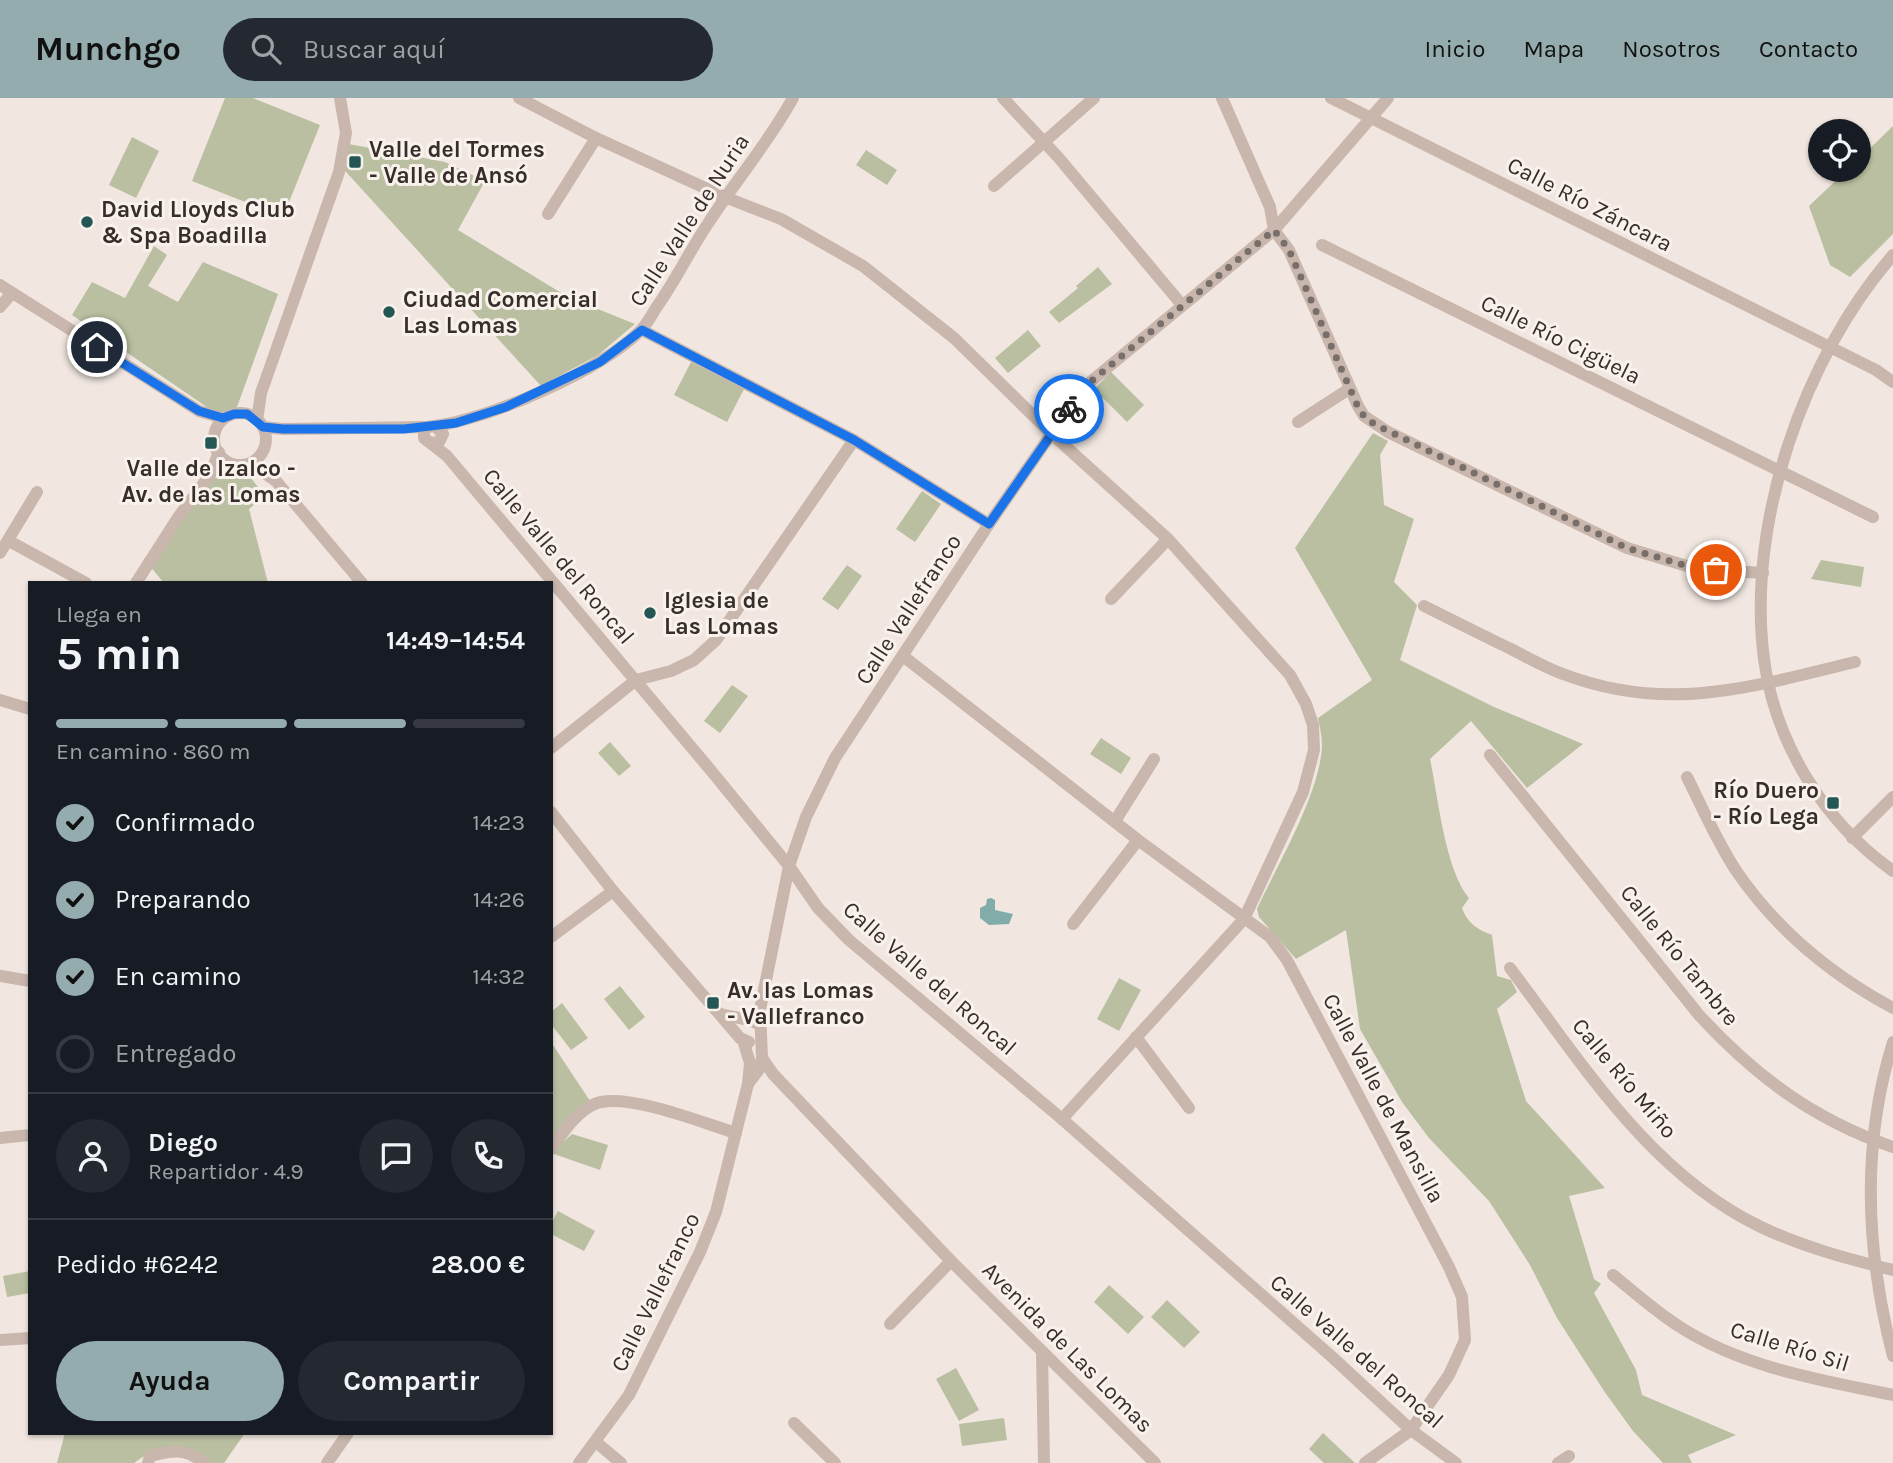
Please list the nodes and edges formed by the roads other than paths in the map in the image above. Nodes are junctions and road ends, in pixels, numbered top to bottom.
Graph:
1 (340, 98) edge
2 (519, 98) edge
3 (793, 98) edge
4 (1003, 98) edge
5 (1094, 98) edge
6 (1222, 98) edge
7 (1331, 98) edge
8 (1388, 98) edge
9 (1370, 118) junction
10 (596, 138) junction
11 (1044, 142) junction
12 (994, 186) dead end
13 (727, 198) junction
14 (548, 214) dead end
15 (1274, 230) junction
16 (1322, 244) dead end
17 (1893, 255) edge
18 (0, 285) edge
19 (11, 294) junction
20 (1182, 305) junction
21 (0, 307) edge
22 (642, 330) junction
23 (1829, 347) junction
24 (1893, 382) edge
25 (1349, 389) junction
26 (199, 411) junction
27 (223, 418) junction
28 (256, 420) junction
29 (1298, 422) dead end
30 (284, 429) junction
31 (215, 431) junction
32 (434, 434) junction
33 (1052, 435) junction
34 (854, 440) junction
35 (265, 441) junction
36 (219, 452) junction
37 (262, 456) junction
38 (234, 464) junction
39 (251, 464) junction
40 (1780, 472) junction
41 (210, 475) junction
42 (276, 481) junction
43 (37, 492) dead end
44 (1873, 517) dead end
45 (989, 524) junction
46 (1168, 539) junction
47 (9, 541) junction
48 (0, 553) edge
49 (1763, 573) junction
50 (82, 581) edge
51 (136, 581) edge
52 (360, 581) edge
53 (552, 581) edge
54 (553, 582) edge
55 (1111, 599) dead end
56 (1424, 606) dead end
57 (903, 656) junction
58 (1855, 662) dead end
59 (636, 680) junction
60 (1769, 682) junction
61 (0, 700) edge
62 (28, 708) edge
63 (553, 746) edge
64 (1490, 755) dead end
65 (1154, 759) dead end
66 (1686, 777) dead end
67 (1893, 797) edge
68 (553, 815) edge
69 (1115, 821) junction
70 (1852, 838) junction
71 (1138, 839) junction
72 (789, 866) junction
73 (1893, 871) edge
74 (613, 891) junction
75 (1244, 919) junction
76 (1073, 924) dead end
77 (553, 936) edge
78 (1510, 968) dead end
79 (1, 976) edge
80 (28, 981) edge
81 (1893, 1008) edge
82 (721, 1014) junction
83 (743, 1021) junction
84 (760, 1031) junction
85 (1136, 1037) junction
86 (742, 1039) junction
87 (1893, 1042) edge
88 (757, 1063) junction
89 (1189, 1108) dead end
90 (1062, 1119) junction
91 (736, 1133) junction
92 (28, 1135) edge
93 (0, 1138) edge
94 (1873, 1141) junction
95 (553, 1146) edge
96 (1893, 1147) edge
97 (951, 1261) junction
98 (1874, 1266) junction
99 (1893, 1270) edge
100 (1613, 1275) dead end
101 (890, 1324) dead end
102 (28, 1338) edge
103 (0, 1340) edge
104 (1042, 1353) junction
105 (1893, 1356) edge
106 (1893, 1395) edge
107 (794, 1423) dead end
108 (1411, 1430) junction
109 (347, 1435) edge
110 (596, 1441) junction
111 (148, 1463) edge
112 (205, 1463) edge
113 (327, 1463) edge
114 (579, 1463) edge
115 (621, 1463) edge
116 (835, 1463) edge
117 (1044, 1463) edge
118 (1155, 1463) edge
119 (1364, 1463) edge
120 (1456, 1463) edge

1 - 28 street
2 - 10 street
3 - 13 street, Calle Valle de Nuria
4 - 11 street
5 - 11 street
6 - 15 street
7 - 9 street, Calle Río Záncara
8 - 9 street, Calle Vallefranco
9 - 15 street, Calle Vallefranco
9 - 23 street, Calle Río Záncara
10 - 13 street
10 - 14 street
11 - 12 street
11 - 20 street
13 - 22 street, Calle Valle de Nuria
13 - 33 street
15 - 20 street, Calle Vallefranco
15 - 25 street
16 - 40 street, Calle Río Cigüela
17 - 23 street
18 - 19 street
19 - 21 street
19 - 26 street
20 - 33 street, Calle Vallefranco
22 - 32 street, Calle Valle de Nuria
22 - 34 street
23 - 24 street, Calle Río Záncara
23 - 40 street
25 - 29 street
25 - 49 street
26 - 27 street
26 - 31 street
27 - 28 street
27 - 31 street
28 - 30 street
28 - 35 street
30 - 32 street
30 - 35 street
31 - 36 street
32 - 53 street, Calle Valle del Roncal
33 - 45 street, Calle Vallefranco
33 - 46 street
34 - 45 street
34 - 59 street
35 - 37 street
36 - 38 street
36 - 41 street
37 - 39 street
37 - 42 street
38 - 39 street
38 - 41 street
39 - 42 street
40 - 44 street, Calle Río Cigüela
40 - 49 street
41 - 51 street
42 - 52 street
43 - 47 street
45 - 57 street, Calle Vallefranco
46 - 55 street
46 - 75 street
47 - 48 street
47 - 50 street
49 - 60 street
54 - 59 street, Calle Valle del Roncal
56 - 60 street
57 - 69 street, Calle Valle de Mansilla
57 - 72 street, Calle Vallefranco
58 - 60 street
59 - 63 street
59 - 72 street, Calle Valle del Roncal
60 - 70 street
61 - 62 street
64 - 94 street, Calle Río Tambre
65 - 69 street
66 - 81 street
67 - 70 street
68 - 74 street
69 - 71 street, Calle Valle de Mansilla
70 - 73 street
71 - 75 street, Calle Valle de Mansilla
71 - 76 street
72 - 84 street, Calle Vallefranco
72 - 90 street, Calle Valle del Roncal
74 - 77 street
74 - 82 street
75 - 85 street
75 - 108 street, Calle Valle de Mansilla
78 - 98 street, Calle Río Miño
79 - 80 street
82 - 83 street
82 - 86 street
83 - 84 street
83 - 86 street
84 - 86 street
84 - 88 street, Calle Vallefranco
85 - 89 street
85 - 90 street
86 - 88 street, Calle Vallefranco
87 - 94 street
88 - 91 street, Calle Vallefranco
88 - 97 street, Avenida de Las Lomas
90 - 108 street, Calle Valle del Roncal
91 - 95 street
91 - 110 street, Calle Vallefranco
92 - 93 street
94 - 96 street, Calle Río Tambre
94 - 98 street
97 - 101 street, Avenida de Las Lomas
97 - 104 street, Avenida de Las Lomas
98 - 99 street, Calle Río Miño
98 - 105 street
100 - 106 street, Calle Río Sil
102 - 103 street
104 - 117 street
104 - 118 street, Avenida de Las Lomas
107 - 116 street
108 - 119 street
108 - 120 street, Calle Valle del Roncal
109 - 113 street
110 - 114 street, Calle Vallefranco
110 - 115 street
111 - 112 street

